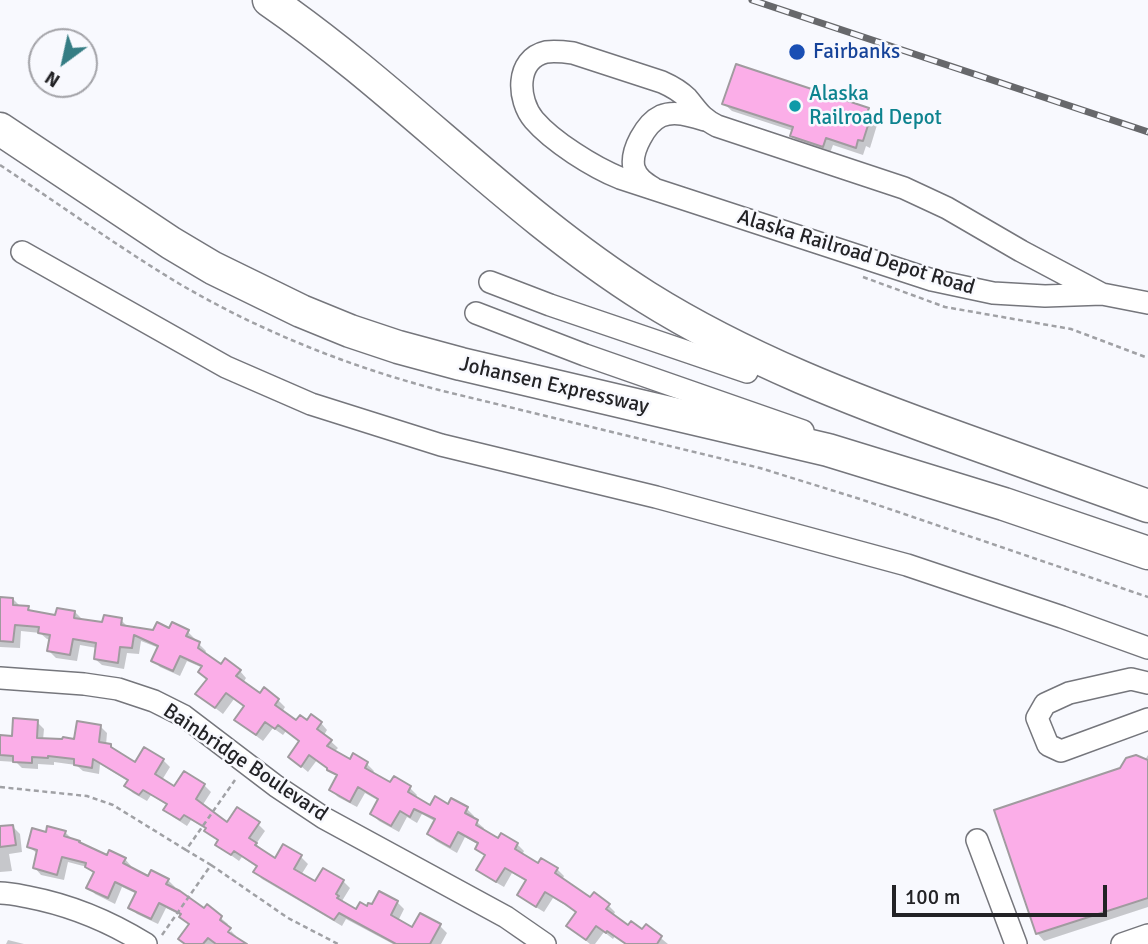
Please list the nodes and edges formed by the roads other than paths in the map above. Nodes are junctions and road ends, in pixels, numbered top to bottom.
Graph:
1 (269, 0) edge
2 (705, 120) junction
3 (0, 129) edge
4 (655, 190) junction
5 (22, 252) dead end
6 (491, 282) dead end
7 (1102, 294) junction
8 (1148, 303) edge
9 (667, 309) junction
10 (476, 313) dead end
11 (651, 339) junction
12 (747, 372) dead end
13 (1004, 504) junction
14 (1148, 506) edge
15 (1148, 553) edge
16 (1148, 648) edge
17 (0, 678) edge
18 (1148, 683) edge
19 (1148, 719) edge
20 (977, 840) dead end
21 (0, 893) edge
22 (1148, 935) edge
23 (146, 944) edge
24 (545, 944) edge
25 (1017, 944) edge
26 (1122, 944) edge

1 - 9 highway
2 - 4 street, Alaska Railroad Depot Road
2 - 4 street, Alaska Railroad Depot Road
2 - 7 street, Alaska Railroad Depot Road
3 - 13 highway, Johansen Expressway
4 - 7 street, Alaska Railroad Depot Road
5 - 16 street
6 - 11 street
7 - 8 street, Alaska Railroad Depot Road
9 - 11 street
9 - 14 highway
10 - 13 street
11 - 12 street
13 - 15 highway, Johansen Expressway
17 - 24 street, Bainbridge Boulevard
18 - 19 street
20 - 25 street
21 - 23 street
22 - 26 street

